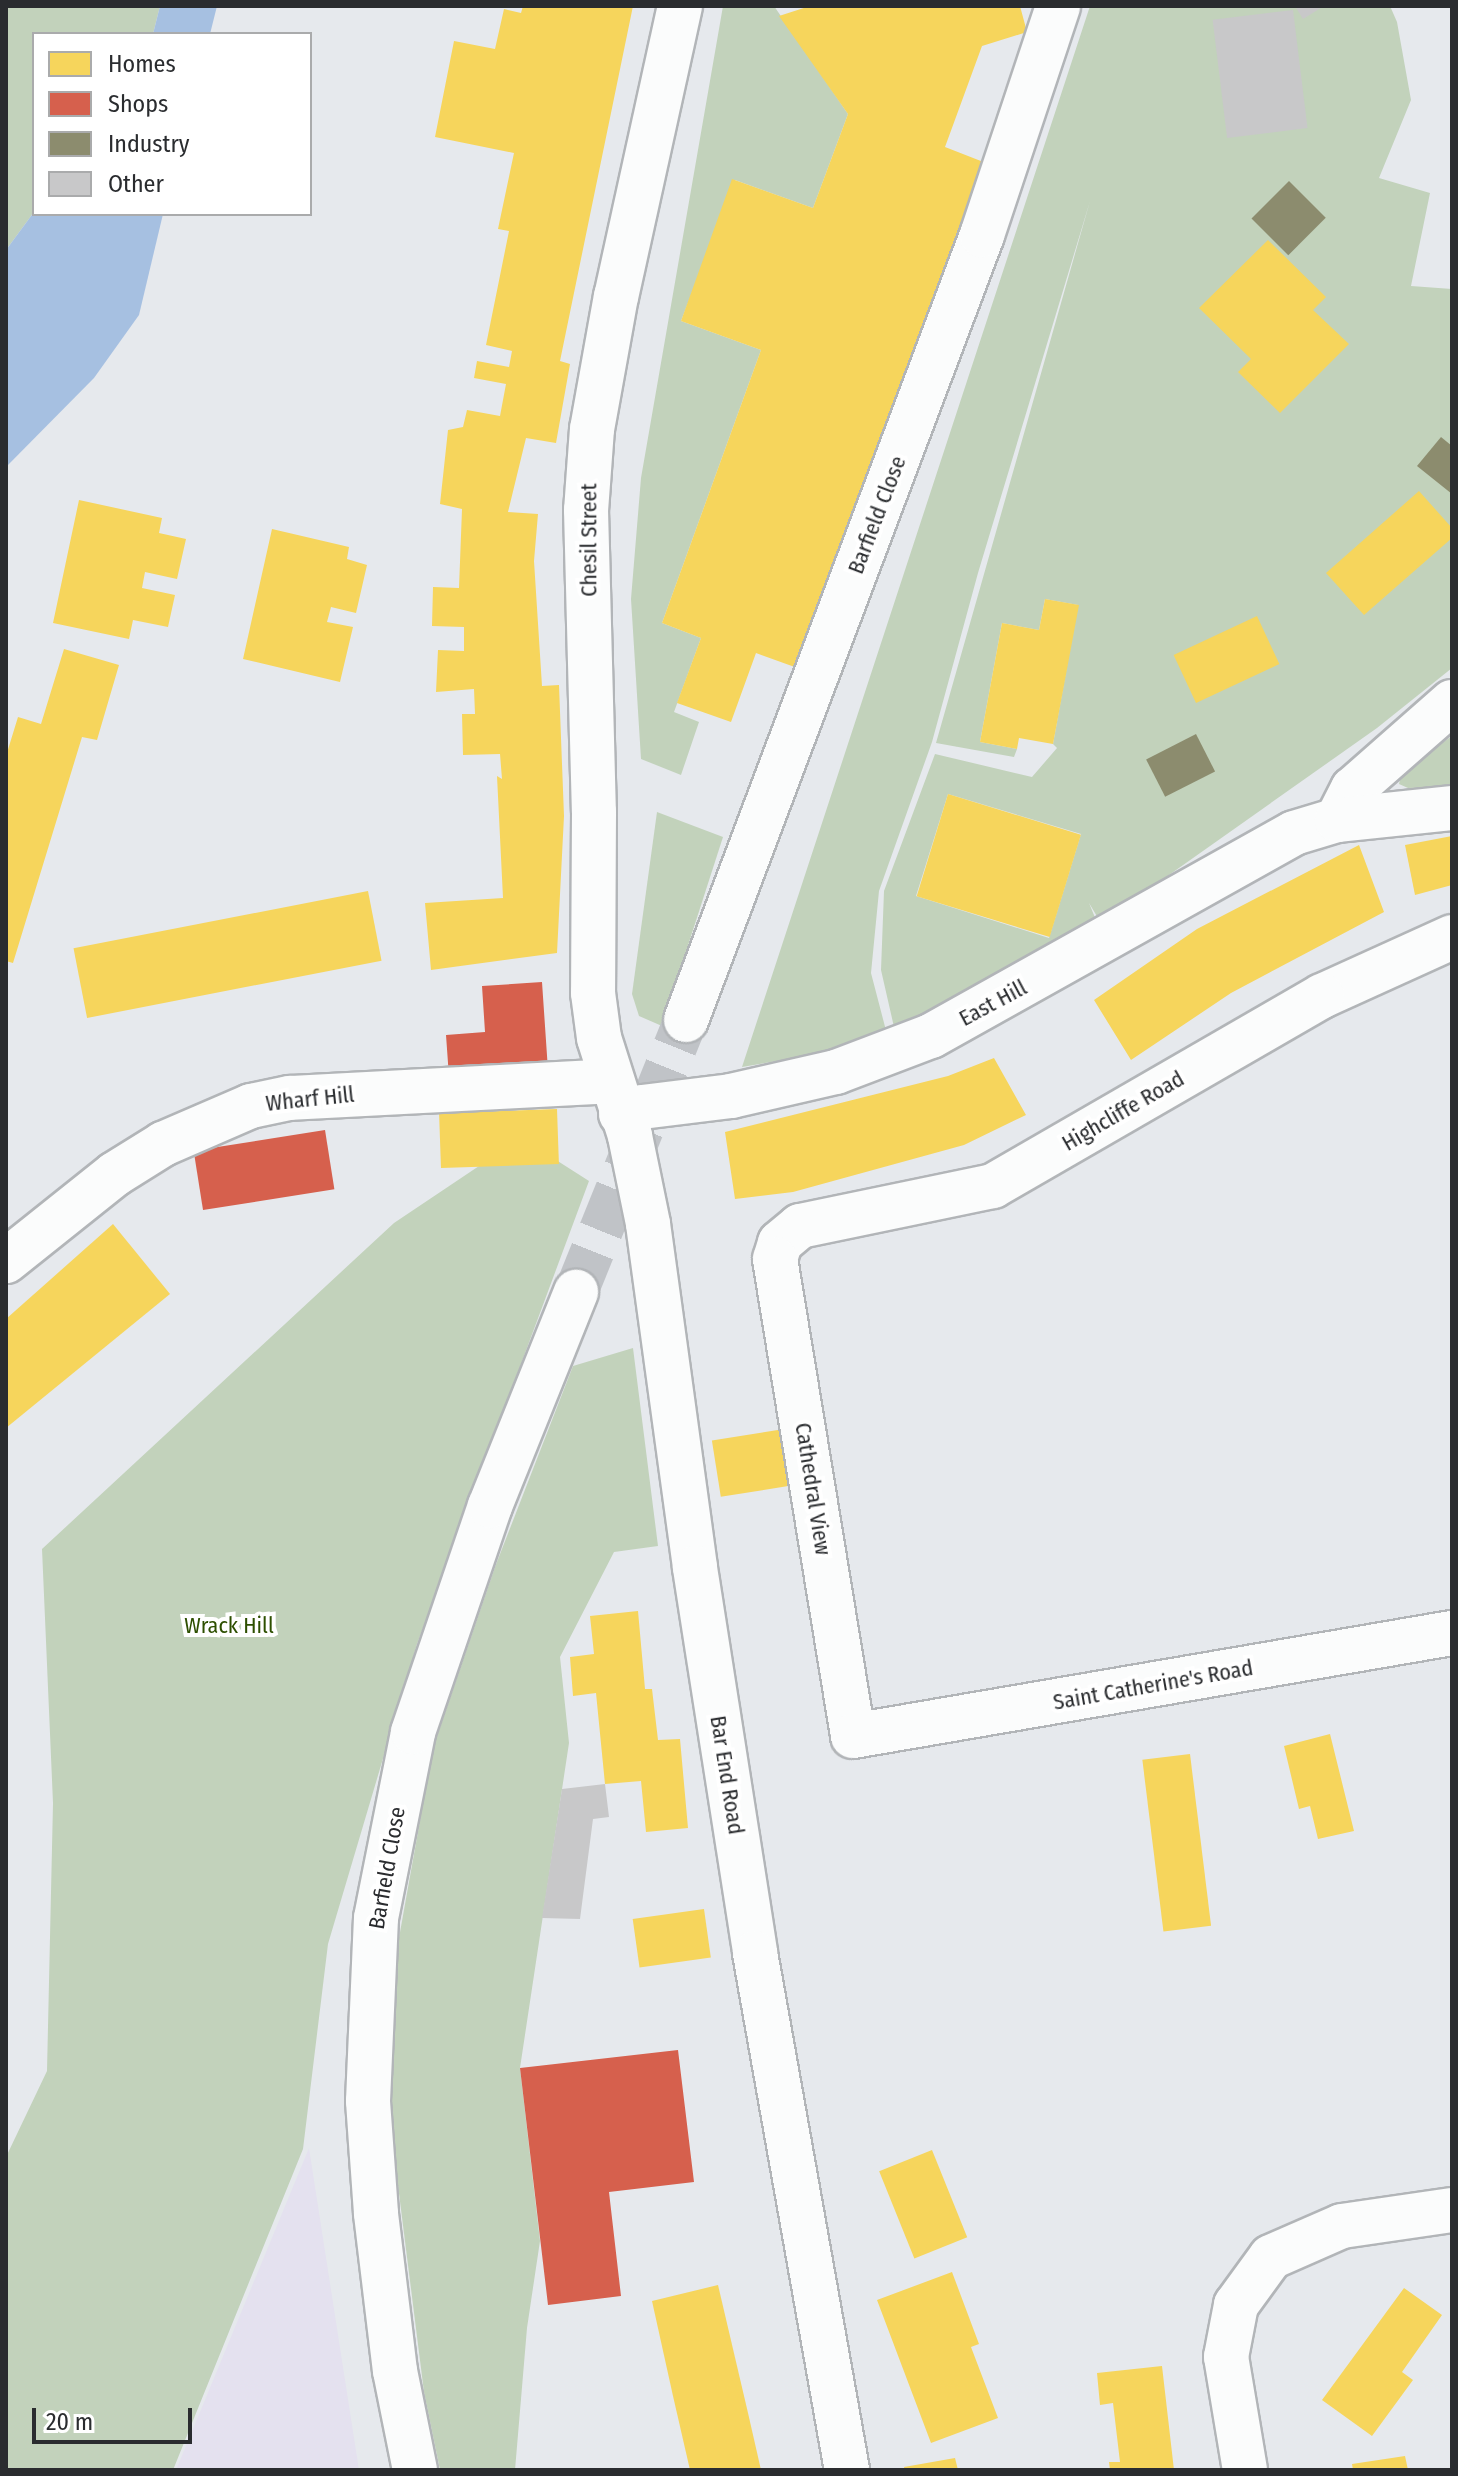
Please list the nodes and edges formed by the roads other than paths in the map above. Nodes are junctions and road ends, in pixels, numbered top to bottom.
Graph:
1 (680, 6) edge
2 (1058, 6) edge
3 (1452, 702) edge
4 (1452, 808) edge
5 (1337, 820) junction
6 (1452, 937) edge
7 (686, 1020) tunnel mouth
8 (617, 1097) junction
9 (780, 1243) joint
10 (6, 1261) edge
11 (576, 1292) tunnel mouth
12 (1452, 1633) edge
13 (853, 1736) joint
14 (1452, 2210) edge
15 (415, 2470) edge
16 (847, 2470) edge
17 (1245, 2470) edge

1 - 8 street, Chesil Street
2 - 7 street, Barfield Close
3 - 5 street
4 - 5 street, East Hill
5 - 8 street, East Hill
6 - 9 street, Highcliffe Road
8 - 10 street, Wharf Hill
8 - 16 street, Bar End Road
9 - 13 street, Cathedral View
11 - 15 street, Barfield Close
12 - 13 street, Saint Catherine's Road
14 - 17 street

